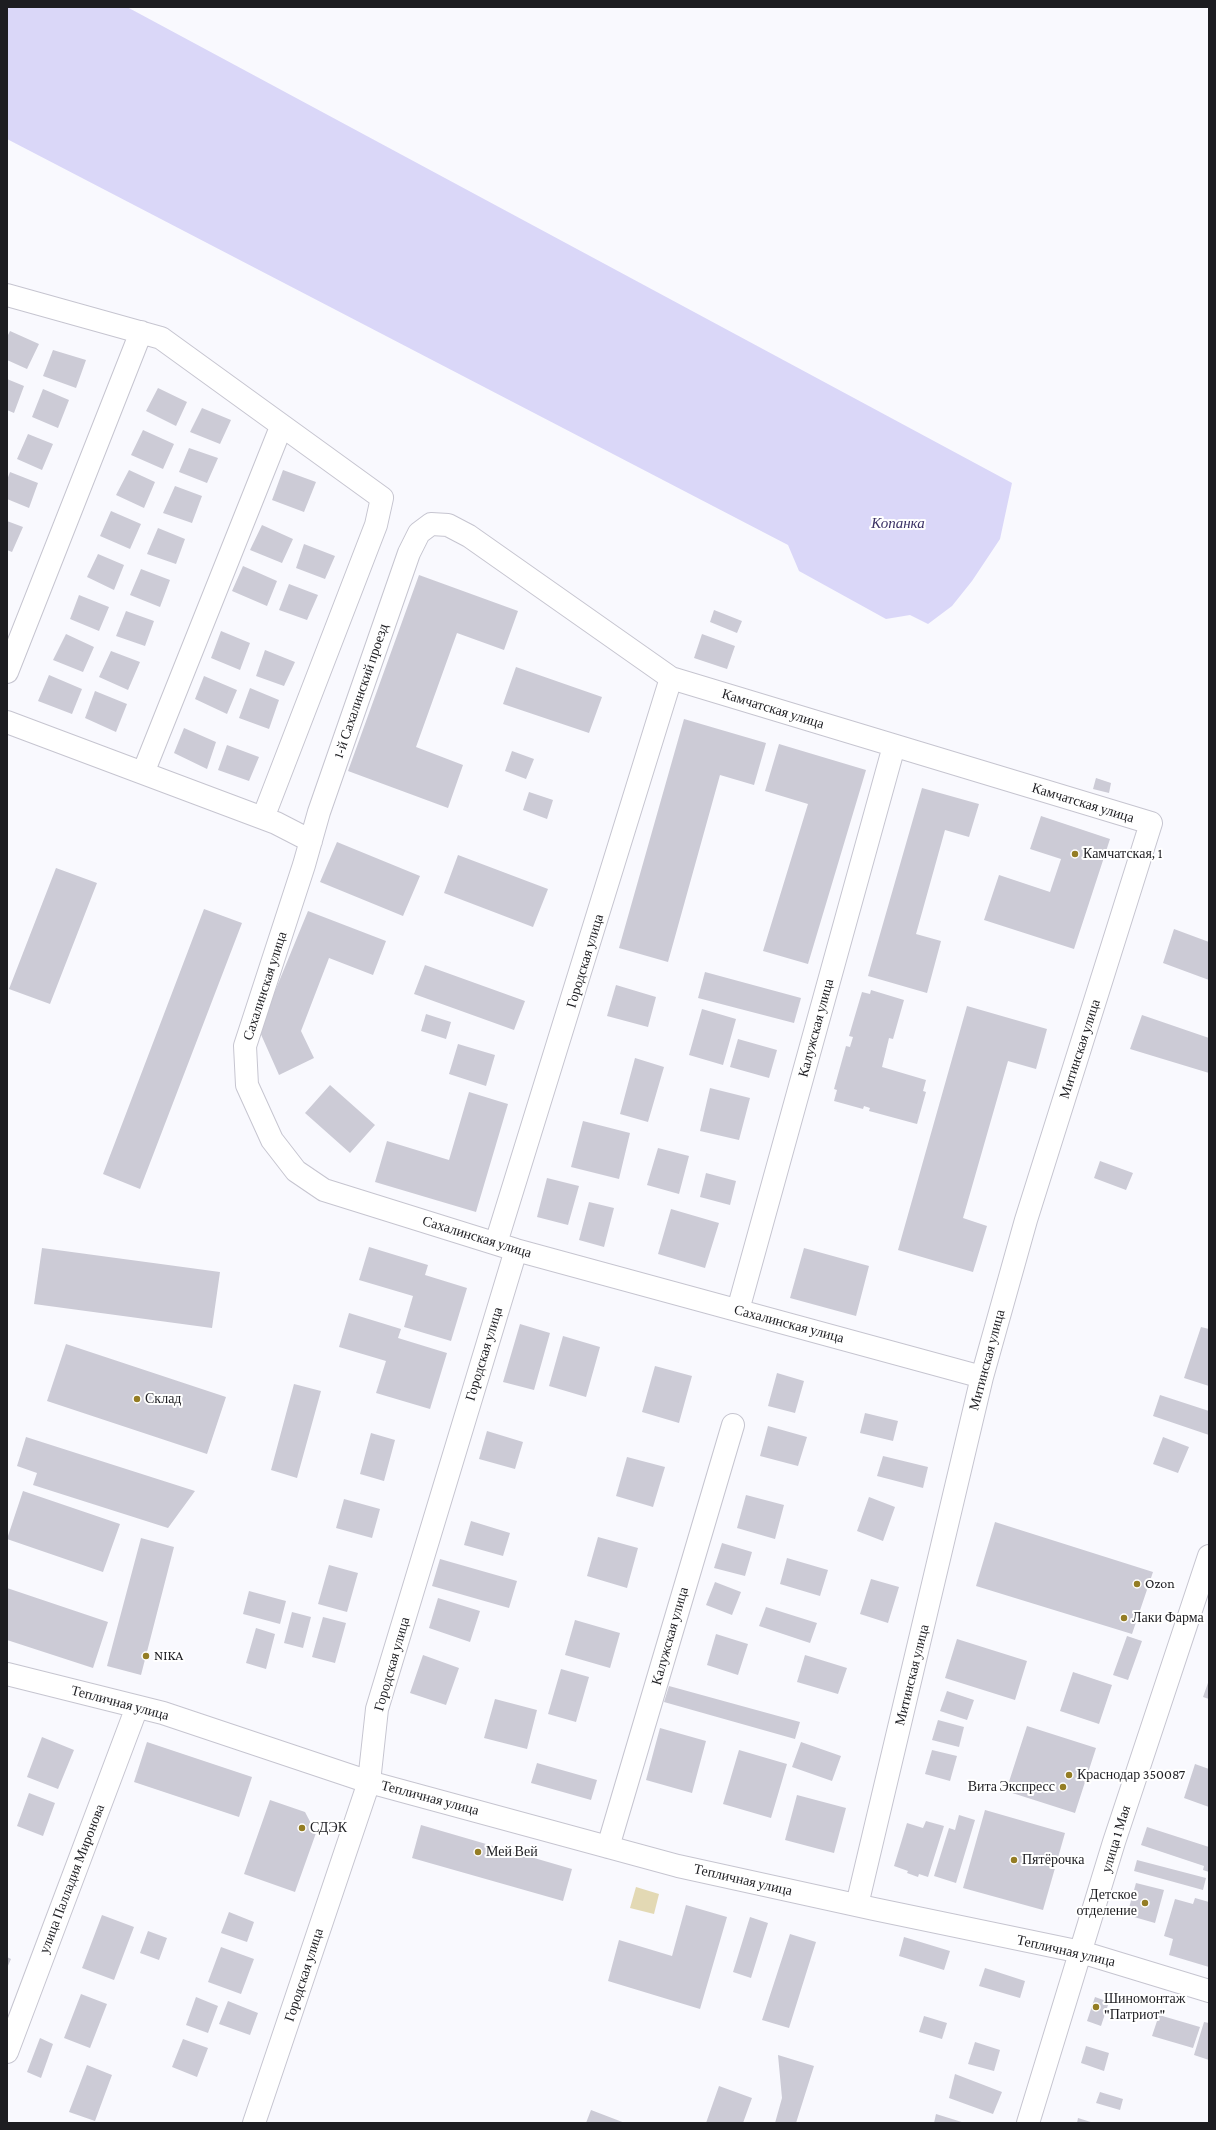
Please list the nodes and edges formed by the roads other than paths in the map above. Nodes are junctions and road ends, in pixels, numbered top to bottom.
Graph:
1 (7, 295) edge
2 (140, 332) junction
3 (281, 427) junction
4 (430, 524) joint
5 (7, 672) edge
6 (671, 678) junction
7 (7, 722) edge
8 (894, 746) junction
9 (143, 773) junction
10 (263, 818) junction
11 (1151, 823) joint
12 (311, 841) junction
13 (304, 865) joint
14 (506, 1247) junction
15 (738, 1310) junction
16 (982, 1377) junction
17 (733, 1425) dead end
18 (1209, 1556) edge
19 (7, 1674) edge
20 (137, 1706) junction
21 (369, 1782) junction
22 (608, 1847) junction
23 (866, 1907) junction
24 (1081, 1952) junction
25 (1209, 1991) edge
26 (7, 2052) edge
27 (254, 2123) edge
28 (1028, 2123) edge

1 - 2 street
2 - 3 street
2 - 5 street
3 - 9 street
3 - 10 street
4 - 6 street, Камчатская улица
4 - 12 street, 1-й Сахалинский проезд
6 - 8 street, Камчатская улица
6 - 14 street, Городская улица
7 - 9 street
8 - 11 street, Камчатская улица
8 - 15 street, Калужская улица
9 - 10 street
10 - 12 street
11 - 16 street, Митинская улица
12 - 13 street, 1-й Сахалинский проезд
13 - 14 street, Сахалинская улица
14 - 15 street, Сахалинская улица
14 - 21 street, Городская улица
15 - 16 street, Сахалинская улица
16 - 23 street, Митинская улица
17 - 22 street, Калужская улица
18 - 24 street, улица 1 Мая
19 - 20 street, Тепличная улица
20 - 21 street, Тепличная улица
20 - 26 street, улица Палладия Миронова
21 - 22 street, Тепличная улица
21 - 27 street, Городская улица
22 - 23 street, Тепличная улица
23 - 24 street, Тепличная улица
24 - 25 street, Тепличная улица
24 - 28 street, улица 1 Мая

